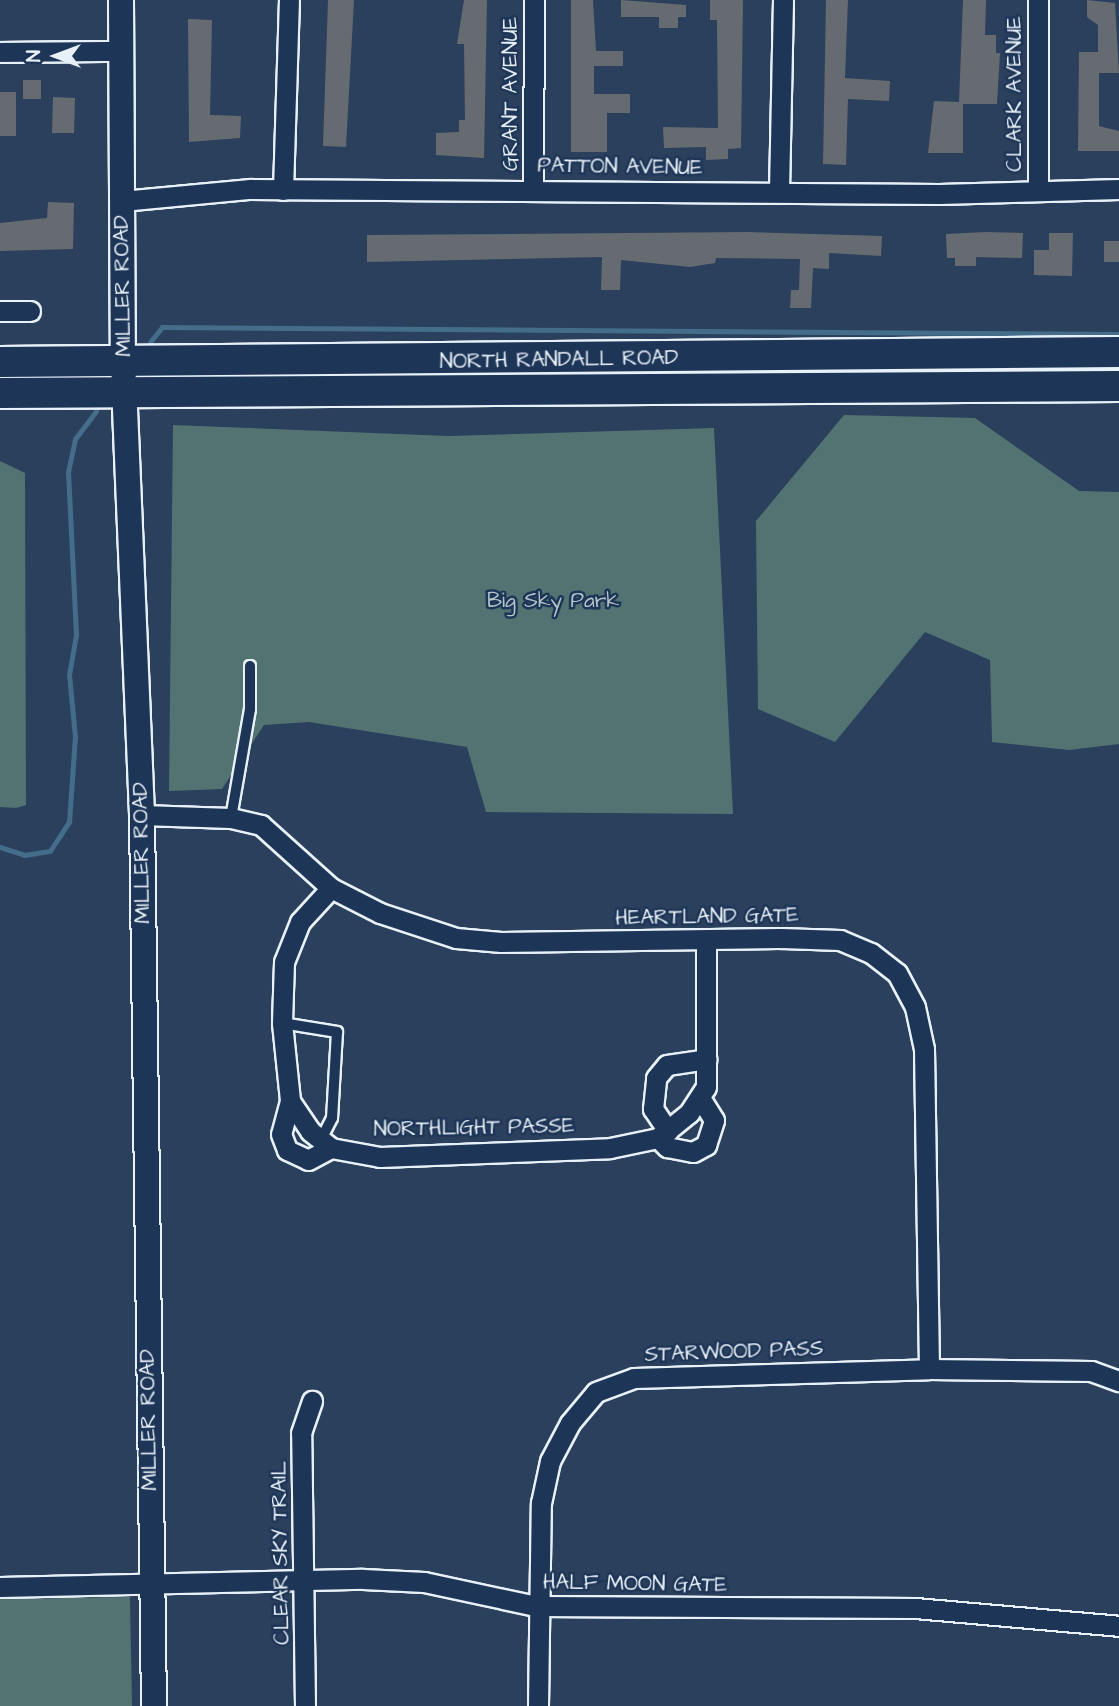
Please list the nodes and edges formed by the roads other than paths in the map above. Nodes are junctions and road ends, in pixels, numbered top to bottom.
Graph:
1 (121, 0) edge
2 (289, 0) edge
3 (534, 0) edge
4 (783, 0) edge
5 (1038, 0) edge
6 (121, 51) junction
7 (0, 52) edge
8 (533, 188) junction
9 (1038, 189) junction
10 (1119, 189) edge
11 (283, 190) junction
12 (779, 191) junction
13 (122, 201) junction
14 (30, 311) dead end
15 (0, 312) edge
16 (1119, 352) edge
17 (123, 361) junction
18 (0, 362) edge
19 (1119, 386) edge
20 (125, 391) junction
21 (0, 393) edge
22 (250, 666) dead end
23 (142, 815) junction
24 (231, 818) junction
25 (331, 888) junction
26 (706, 940) junction
27 (282, 1023) junction
28 (707, 1059) junction
29 (701, 1098) junction
30 (290, 1101) junction
31 (663, 1135) junction
32 (326, 1144) junction
33 (929, 1369) junction
34 (1119, 1381) edge
35 (312, 1401) dead end
36 (152, 1584) junction
37 (304, 1584) junction
38 (0, 1587) edge
39 (536, 1606) junction
40 (1119, 1626) edge
41 (154, 1706) edge
42 (305, 1706) edge
43 (538, 1706) edge

1 - 6 street, MILLER ROAD
2 - 11 street
3 - 8 street, GRANT AVENUE
4 - 12 street
5 - 9 street, CLARK AVENUE
6 - 7 street
6 - 13 street, MILLER ROAD
8 - 11 street, PATTON AVENUE
8 - 12 street, PATTON AVENUE
9 - 10 street, PATTON AVENUE
9 - 12 street, PATTON AVENUE
11 - 13 street, PATTON AVENUE
13 - 17 street, MILLER ROAD
14 - 15 street
16 - 17 main road, NORTH RANDALL ROAD
17 - 18 main road, NORTH RANDALL ROAD
17 - 20 street, MILLER ROAD
19 - 20 main road, NORTH RANDALL ROAD
20 - 21 main road, NORTH RANDALL ROAD
20 - 23 street, MILLER ROAD
22 - 24 lane
23 - 24 street, HEARTLAND GATE
23 - 36 street, MILLER ROAD
24 - 25 street, HEARTLAND GATE
25 - 26 street, HEARTLAND GATE
25 - 27 street
26 - 28 street
26 - 33 street, HEARTLAND GATE
27 - 30 street
27 - 32 lane
28 - 29 street
28 - 31 street
29 - 31 street
29 - 31 street
30 - 32 street
30 - 32 street
31 - 32 street, NORTHLIGHT PASSE
33 - 34 street, STARWOOD PASS
33 - 39 street, STARWOOD PASS
35 - 37 street, CLEAR SKY TRAIL
36 - 37 street, HALF MOON GATE
36 - 38 street, HALF MOON GATE
36 - 41 street, MILLER ROAD
37 - 39 street, HALF MOON GATE
37 - 42 street, CLEAR SKY TRAIL
39 - 40 street, HALF MOON GATE
39 - 43 street, STARWOOD PASS

